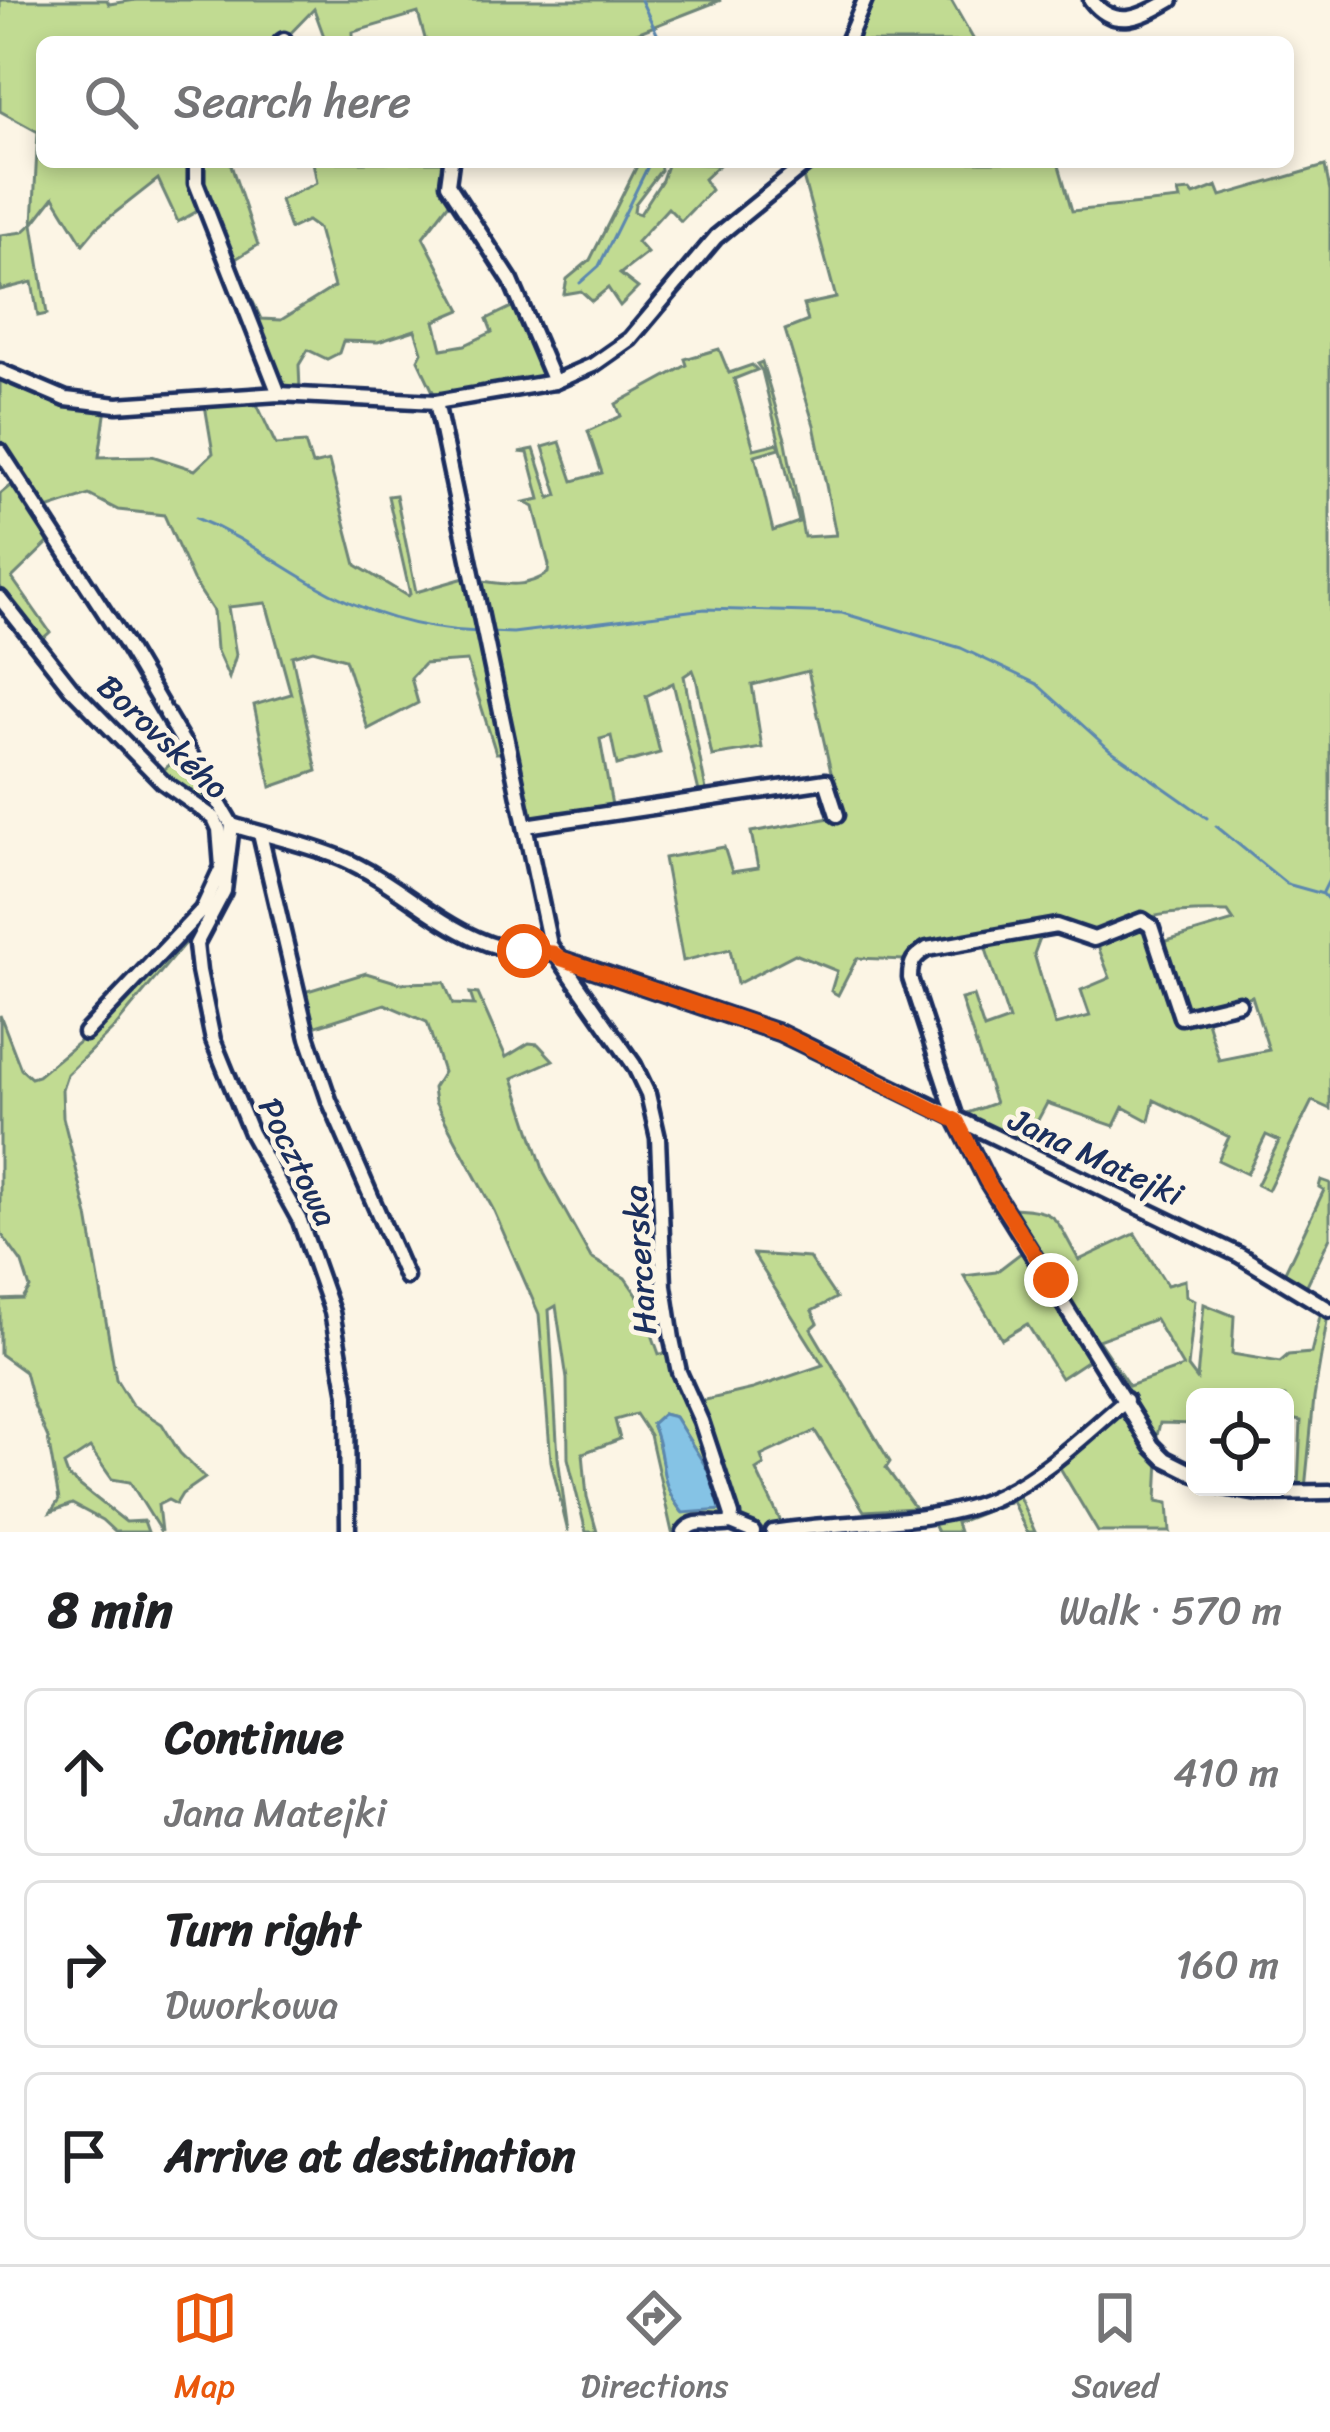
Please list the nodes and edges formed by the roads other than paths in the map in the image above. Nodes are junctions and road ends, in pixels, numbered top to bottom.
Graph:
1 (865, 0) edge
2 (1091, 0) edge
3 (1171, 0) edge
4 (850, 36) edge
5 (196, 168) edge
6 (450, 168) edge
7 (801, 168) edge
8 (0, 371) edge
9 (554, 382) junction
10 (279, 394) junction
11 (436, 402) junction
12 (0, 451) edge
13 (0, 598) edge
14 (837, 815) dead end
15 (232, 825) junction
16 (526, 826) junction
17 (260, 834) junction
18 (557, 956) junction
19 (1239, 1003) dead end
20 (85, 1033) dead end
21 (957, 1121) junction
22 (406, 1277) dead end
23 (1330, 1310) edge
24 (1126, 1400) junction
25 (1186, 1470) edge
26 (1294, 1492) edge
27 (1330, 1492) edge
28 (731, 1523) junction
29 (348, 1532) edge
30 (684, 1532) edge
31 (753, 1532) edge
32 (773, 1532) edge

1 - 4 street
2 - 3 street
5 - 10 street
6 - 9 street
7 - 9 street
8 - 10 street
9 - 11 street
10 - 11 street
11 - 16 street
12 - 15 street
13 - 20 street, Borovského
14 - 16 street
15 - 17 street, Jana Matejki
15 - 29 street, Pocztowa
16 - 18 street
17 - 18 street, Jana Matejki
17 - 22 street, Pocztowa
18 - 21 street, Jana Matejki
18 - 28 street, Harcerska
19 - 21 street
21 - 23 street, Jana Matejki
21 - 24 street
24 - 25 street
24 - 32 street
26 - 27 street
28 - 30 street
28 - 31 street

